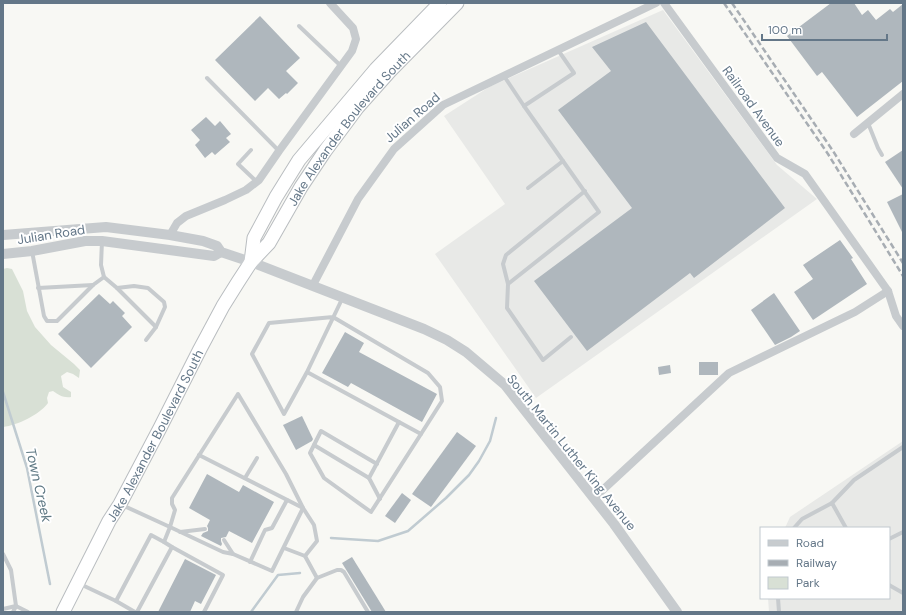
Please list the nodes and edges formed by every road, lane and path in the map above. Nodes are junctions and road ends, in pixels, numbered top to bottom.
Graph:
1 (330, 3) edge
2 (440, 3) edge
3 (457, 3) edge
4 (656, 3) edge
5 (664, 3) edge
6 (299, 26) dead end
7 (558, 50) junction
8 (341, 66) junction
9 (504, 76) junction
10 (207, 78) dead end
11 (903, 94) edge
12 (524, 106) junction
13 (868, 122) junction
14 (854, 134) dead end
15 (251, 150) dead end
16 (279, 151) junction
17 (882, 155) dead end
18 (563, 161) junction
19 (257, 182) junction
20 (528, 188) dead end
21 (584, 192) junction
22 (3, 235) edge
23 (170, 235) junction
24 (102, 241) junction
25 (32, 251) junction
26 (221, 252) junction
27 (3, 254) edge
28 (251, 262) junction
29 (104, 276) junction
30 (508, 284) junction
31 (93, 285) junction
32 (313, 285) junction
33 (38, 288) junction
34 (117, 288) junction
35 (888, 291) junction
36 (343, 297) junction
37 (333, 317) junction
38 (903, 326) edge
39 (156, 327) junction
40 (571, 337) dead end
41 (146, 340) dead end
42 (307, 372) junction
43 (399, 422) junction
44 (421, 434) junction
45 (314, 445) junction
46 (903, 447) edge
47 (200, 455) junction
48 (257, 458) dead end
49 (377, 464) junction
50 (245, 478) junction
51 (369, 478) junction
52 (594, 498) junction
53 (380, 499) junction
54 (287, 500) junction
55 (832, 503) junction
56 (120, 504) junction
57 (303, 508) junction
58 (170, 527) junction
59 (795, 527) edge
60 (845, 527) edge
61 (205, 529) dead end
62 (180, 532) junction
63 (903, 532) edge
64 (890, 538) edge
65 (224, 540) dead end
66 (164, 542) junction
67 (172, 547) junction
68 (284, 548) junction
69 (3, 554) edge
70 (232, 554) junction
71 (305, 556) junction
72 (250, 562) junction
73 (317, 578) junction
74 (77, 582) junction
75 (890, 586) edge
76 (903, 593) edge
77 (778, 599) edge
78 (116, 601) junction
79 (16, 606) junction
80 (3, 609) edge
81 (674, 610) edge
82 (14, 612) edge
83 (28, 612) edge
84 (63, 612) edge
85 (136, 612) edge
86 (204, 612) edge
87 (296, 612) edge
88 (368, 612) edge
89 (779, 612) edge

1 - 8 street
2 - 28 highway, Jake Alexander Boulevard South
3 - 28 highway, Jake Alexander Boulevard South
4 - 7 street, Julian Road
5 - 35 street, Railroad Avenue
6 - 8 lane
7 - 9 street, Julian Road
7 - 12 lane
8 - 16 street
9 - 12 lane
9 - 32 street, Julian Road
10 - 16 lane
11 - 13 street
12 - 18 lane
13 - 14 street
13 - 17 lane
15 - 19 lane
16 - 19 street
18 - 20 lane
18 - 21 lane
19 - 23 street
21 - 30 lane
21 - 30 lane
22 - 23 street, Julian Road
23 - 26 street, Julian Road
24 - 25 street, Julian Road
24 - 26 street, Julian Road
24 - 29 lane
25 - 27 street, Julian Road
25 - 33 lane
26 - 28 street, Julian Road
28 - 32 street, Julian Road
28 - 56 highway, Jake Alexander Boulevard South
29 - 31 lane
29 - 34 lane
30 - 40 lane
31 - 33 lane
31 - 33 lane
32 - 36 street, South Martin Luther King Avenue
34 - 39 lane
34 - 39 lane
35 - 38 street, Railroad Avenue
35 - 52 street
36 - 37 lane
36 - 52 street, South Martin Luther King Avenue
37 - 42 lane
37 - 42 lane
37 - 44 lane
39 - 41 lane
42 - 43 lane
43 - 44 lane
43 - 49 lane
44 - 53 lane
45 - 49 lane
45 - 51 lane
45 - 53 lane
46 - 55 lane
47 - 50 lane
47 - 57 lane
47 - 58 lane
48 - 50 lane
49 - 51 lane
50 - 54 lane
51 - 53 lane
52 - 81 street, South Martin Luther King Avenue
54 - 57 lane
54 - 72 lane
55 - 59 lane
55 - 60 lane
56 - 58 lane
56 - 74 highway, Jake Alexander Boulevard South
57 - 68 lane
57 - 71 lane
58 - 62 lane
58 - 66 lane
61 - 62 lane
62 - 70 lane
63 - 64 lane
65 - 70 lane
66 - 67 lane
66 - 78 lane
67 - 85 lane
67 - 86 lane
68 - 71 lane
68 - 72 lane
69 - 79 lane
70 - 72 lane
71 - 73 lane
73 - 87 lane
73 - 88 lane
74 - 78 lane
74 - 84 highway, Jake Alexander Boulevard South
75 - 76 lane
77 - 89 lane
78 - 85 lane
79 - 80 lane
79 - 82 lane
79 - 83 lane

